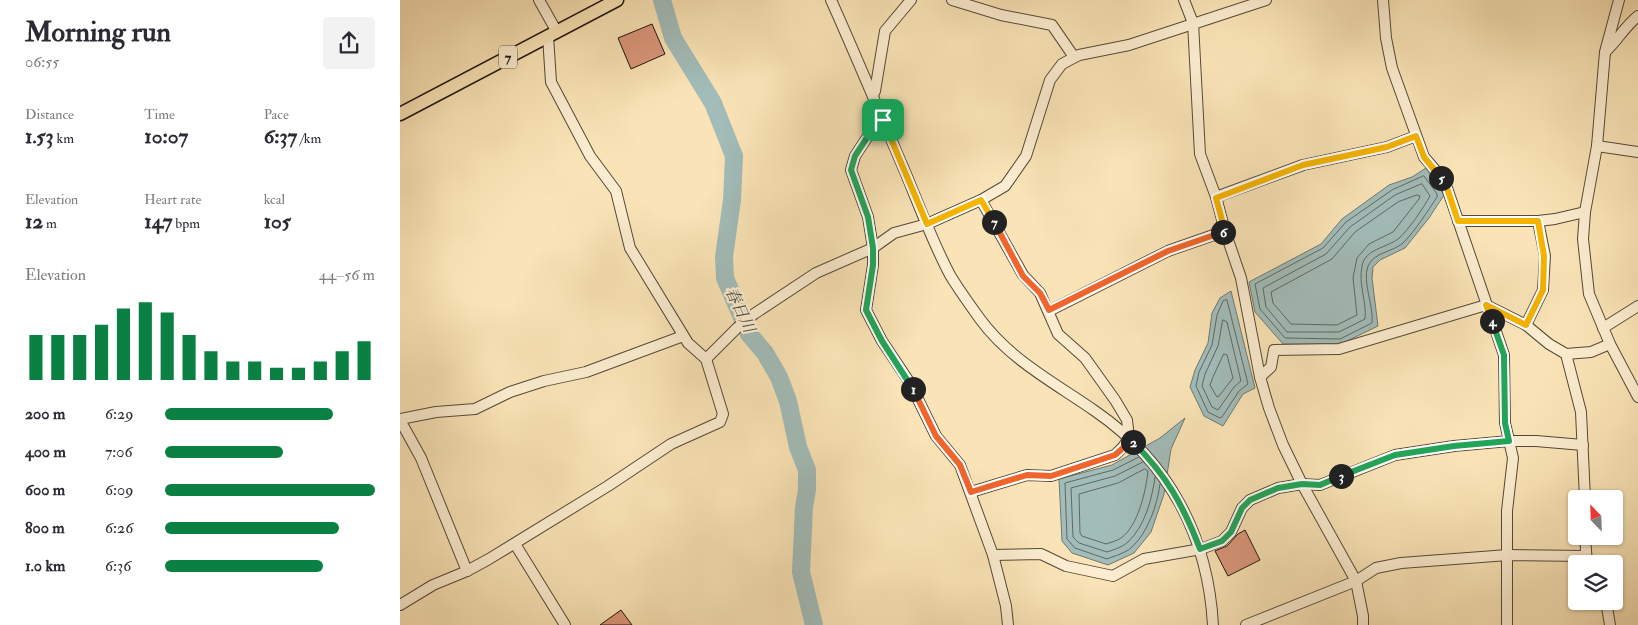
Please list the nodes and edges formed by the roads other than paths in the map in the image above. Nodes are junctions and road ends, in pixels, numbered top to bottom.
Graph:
1 (539, 0) edge
2 (617, 0) edge
3 (832, 0) edge
4 (911, 0) edge
5 (952, 0) edge
6 (1184, 0) edge
7 (1266, 0) edge
8 (1383, 0) edge
9 (1619, 0) edge
10 (1638, 16) edge
11 (1192, 23) junction
12 (553, 34) junction
13 (1605, 52) junction
14 (1074, 57) junction
15 (873, 95) junction
16 (400, 114) edge
17 (883, 120) junction
18 (1416, 136) junction
19 (1597, 146) junction
20 (1638, 152) edge
21 (1216, 198) junction
22 (981, 200) junction
23 (1585, 212) junction
24 (1458, 221) junction
25 (1538, 221) junction
26 (927, 224) junction
27 (1225, 231) junction
28 (873, 248) junction
29 (1486, 305) junction
30 (1638, 306) edge
31 (1049, 310) junction
32 (1526, 325) junction
33 (1604, 328) junction
34 (683, 336) junction
35 (1610, 344) junction
36 (1566, 354) junction
37 (706, 360) junction
38 (1260, 377) junction
39 (1638, 397) edge
40 (400, 419) edge
41 (1129, 438) junction
42 (1509, 441) junction
43 (1583, 445) junction
44 (1302, 484) junction
45 (1585, 490) edge
46 (971, 492) junction
47 (516, 544) junction
48 (1200, 549) junction
49 (993, 555) junction
50 (1508, 555) junction
51 (1568, 559) edge
52 (467, 571) junction
53 (1356, 581) junction
54 (400, 605) edge
55 (1608, 610) edge
56 (565, 625) edge
57 (1008, 625) edge
58 (1213, 625) edge
59 (1246, 625) edge
60 (1363, 625) edge
61 (1507, 625) edge
62 (1610, 625) edge

1 - 12 street
2 - 12 main road, 7
3 - 15 street
4 - 15 street
5 - 14 street
6 - 11 street
7 - 11 street
8 - 18 street
9 - 13 street
10 - 13 street
11 - 14 street
11 - 21 street
12 - 16 main road, 7
12 - 34 street
13 - 19 street
14 - 22 street
15 - 17 street
17 - 26 street
17 - 28 street
18 - 21 street
18 - 24 street
19 - 20 street
19 - 23 street
21 - 27 street
22 - 26 street
22 - 31 street
23 - 25 street
23 - 33 street
24 - 25 street
24 - 29 street
25 - 32 street
26 - 28 street
26 - 41 street
27 - 31 street
27 - 38 street
28 - 37 street
28 - 46 street
29 - 32 street
29 - 38 street
29 - 42 street
30 - 33 street
31 - 41 street
32 - 36 street
33 - 35 street
34 - 37 street
34 - 40 street
35 - 36 street
35 - 39 street
36 - 43 street
37 - 47 street
38 - 44 street
40 - 52 street
41 - 46 street
41 - 48 street
42 - 43 street
42 - 44 street
42 - 50 street
43 - 45 street
44 - 48 street
44 - 53 street
46 - 49 street
47 - 52 street
47 - 56 street
48 - 49 street
48 - 58 street
49 - 57 street
50 - 51 street
50 - 53 street
50 - 61 street
52 - 54 street
53 - 59 street
53 - 60 street
55 - 62 street

